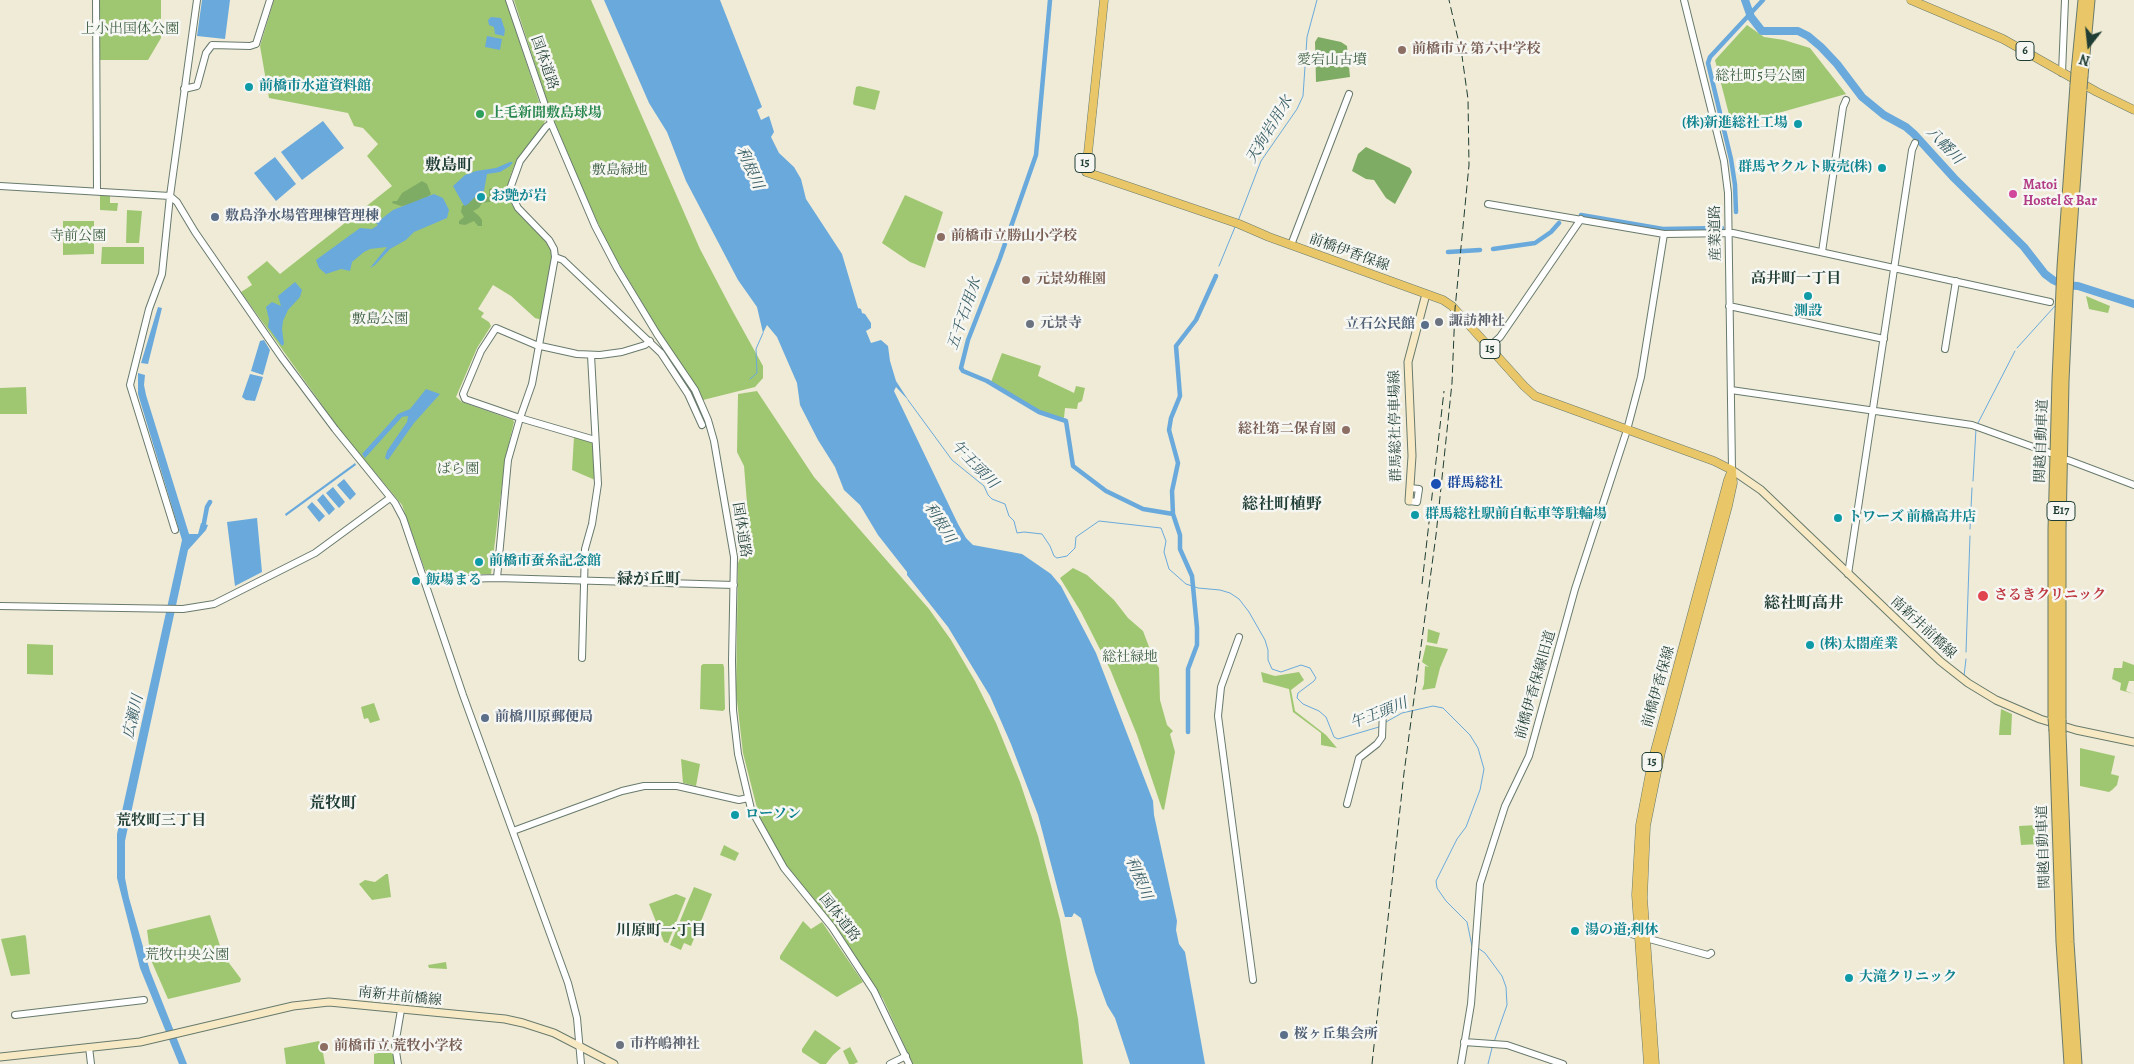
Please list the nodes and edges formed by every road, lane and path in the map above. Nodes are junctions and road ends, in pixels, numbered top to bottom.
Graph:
1 (96, 0) edge
2 (197, 0) edge
3 (270, 0) edge
4 (510, 0) edge
5 (1104, 0) edge
6 (1684, 0) edge
7 (1912, 0) edge
8 (2066, 0) edge
9 (2083, 0) edge
10 (2090, 0) edge
11 (2062, 72) junction
12 (2079, 74) junction
13 (184, 89) junction
14 (1349, 94) dead end
15 (1846, 100) dead end
16 (2134, 110) edge
17 (551, 123) junction
18 (1915, 143) dead end
19 (0, 186) edge
20 (97, 190) junction
21 (170, 196) junction
22 (1488, 204) dead end
23 (1581, 219) junction
24 (1729, 232) junction
25 (1664, 234) junction
26 (1291, 245) junction
27 (1822, 252) junction
28 (555, 257) junction
29 (1894, 268) junction
30 (2066, 269) junction
31 (1956, 281) junction
32 (1426, 294) junction
33 (2050, 302) dead end
34 (1730, 306) junction
35 (1884, 339) junction
36 (650, 341) junction
37 (540, 347) junction
38 (1488, 347) junction
39 (1945, 349) dead end
40 (592, 355) junction
41 (1731, 390) junction
42 (1873, 411) junction
43 (520, 418) junction
44 (702, 425) dead end
45 (1627, 430) junction
46 (596, 440) junction
47 (2050, 453) dead end
48 (2068, 460) dead end
49 (1732, 470) junction
50 (2134, 485) edge
51 (390, 498) junction
52 (1409, 501) dead end
53 (175, 530) dead end
54 (585, 553) junction
55 (1848, 574) junction
56 (497, 578) junction
57 (425, 580) junction
58 (584, 580) junction
59 (734, 585) junction
60 (0, 606) edge
61 (1239, 637) dead end
62 (582, 658) dead end
63 (1383, 710) dead end
64 (2057, 719) junction
65 (2058, 732) junction
66 (2134, 742) edge
67 (748, 798) junction
68 (1347, 804) dead end
69 (513, 831) junction
70 (1609, 928) dead end
71 (1642, 937) junction
72 (1711, 953) dead end
73 (1253, 980) dead end
74 (144, 1000) dead end
75 (401, 1010) junction
76 (15, 1015) dead end
77 (1464, 1042) junction
78 (580, 1045) junction
79 (90, 1047) junction
80 (906, 1056) junction
81 (0, 1057) edge
82 (91, 1064) edge
83 (398, 1064) edge
84 (581, 1064) edge
85 (614, 1064) edge
86 (890, 1064) edge
87 (909, 1064) edge
88 (1461, 1064) edge
89 (1563, 1064) edge
90 (1648, 1064) edge
91 (1655, 1064) edge
92 (2069, 1064) edge
93 (2076, 1064) edge

1 - 20 street
2 - 13 street
3 - 13 street
4 - 17 street, 国体道路
5 - 26 main road, 前橋伊香保線 / 15
6 - 24 street, 産業道路
7 - 11 main road, 6
8 - 11 street
9 - 12 highway, 関越自動車道
10 - 12 highway, 関越自動車道
11 - 16 main road, 6
12 - 30 highway, 関越自動車道 / E17, bridge
13 - 21 street
14 - 26 street
15 - 27 street
17 - 28 street
17 - 59 street, 国体道路
18 - 29 street
19 - 20 street
20 - 21 street
21 - 51 street
21 - 53 street
22 - 23 street
23 - 25 street
23 - 38 street
24 - 25 street
24 - 27 street
24 - 34 street, 産業道路
25 - 45 street, 前橋伊香保線旧道
26 - 32 main road, 前橋伊香保線 / 15
27 - 29 street
28 - 36 street
28 - 37 street
29 - 31 street
29 - 35 street
30 - 64 highway, 関越自動車道 / E17
30 - 64 highway, 関越自動車道 / E17
31 - 33 street
31 - 39 street
32 - 38 main road, 前橋伊香保線 / 15
32 - 52 main road, 群馬総社停車場線
34 - 35 street
34 - 41 street, 産業道路
35 - 42 street
36 - 40 street
36 - 44 street
37 - 40 street
37 - 43 street
37 - 43 street
38 - 45 main road, 前橋伊香保線 / 15
40 - 46 street
40 - 54 street
41 - 42 street
41 - 49 street, 産業道路
42 - 47 street
42 - 55 street
43 - 46 street
43 - 56 street
45 - 49 main road, 前橋伊香保線 / 15
45 - 77 street, 前橋伊香保線旧道
46 - 54 street
48 - 50 street
49 - 55 main road, 南新井前橋線
49 - 71 main road, 前橋伊香保線 / 15
51 - 57 street
51 - 60 street
54 - 58 street
55 - 66 main road, 南新井前橋線
56 - 57 street
56 - 58 street
57 - 69 street
58 - 59 street
58 - 62 street
59 - 67 street, 国体道路
61 - 73 street
63 - 68 street
64 - 65 highway, 関越自動車道 / E17, bridge
65 - 92 highway, 関越自動車道 / E17
65 - 93 highway, 関越自動車道 / E17
67 - 69 street
67 - 80 street, 国体道路
69 - 78 street
70 - 71 street
71 - 72 street
71 - 90 main road, 前橋伊香保線 / 15
71 - 91 main road, 前橋伊香保線 / 15
74 - 76 street
75 - 78 main road, 南新井前橋線
75 - 79 main road, 南新井前橋線
75 - 83 street
77 - 88 street, 前橋伊香保線旧道
77 - 89 street
78 - 84 street
78 - 85 main road, 南新井前橋線
79 - 81 main road
79 - 82 street
80 - 86 street
80 - 87 street, 国体道路

